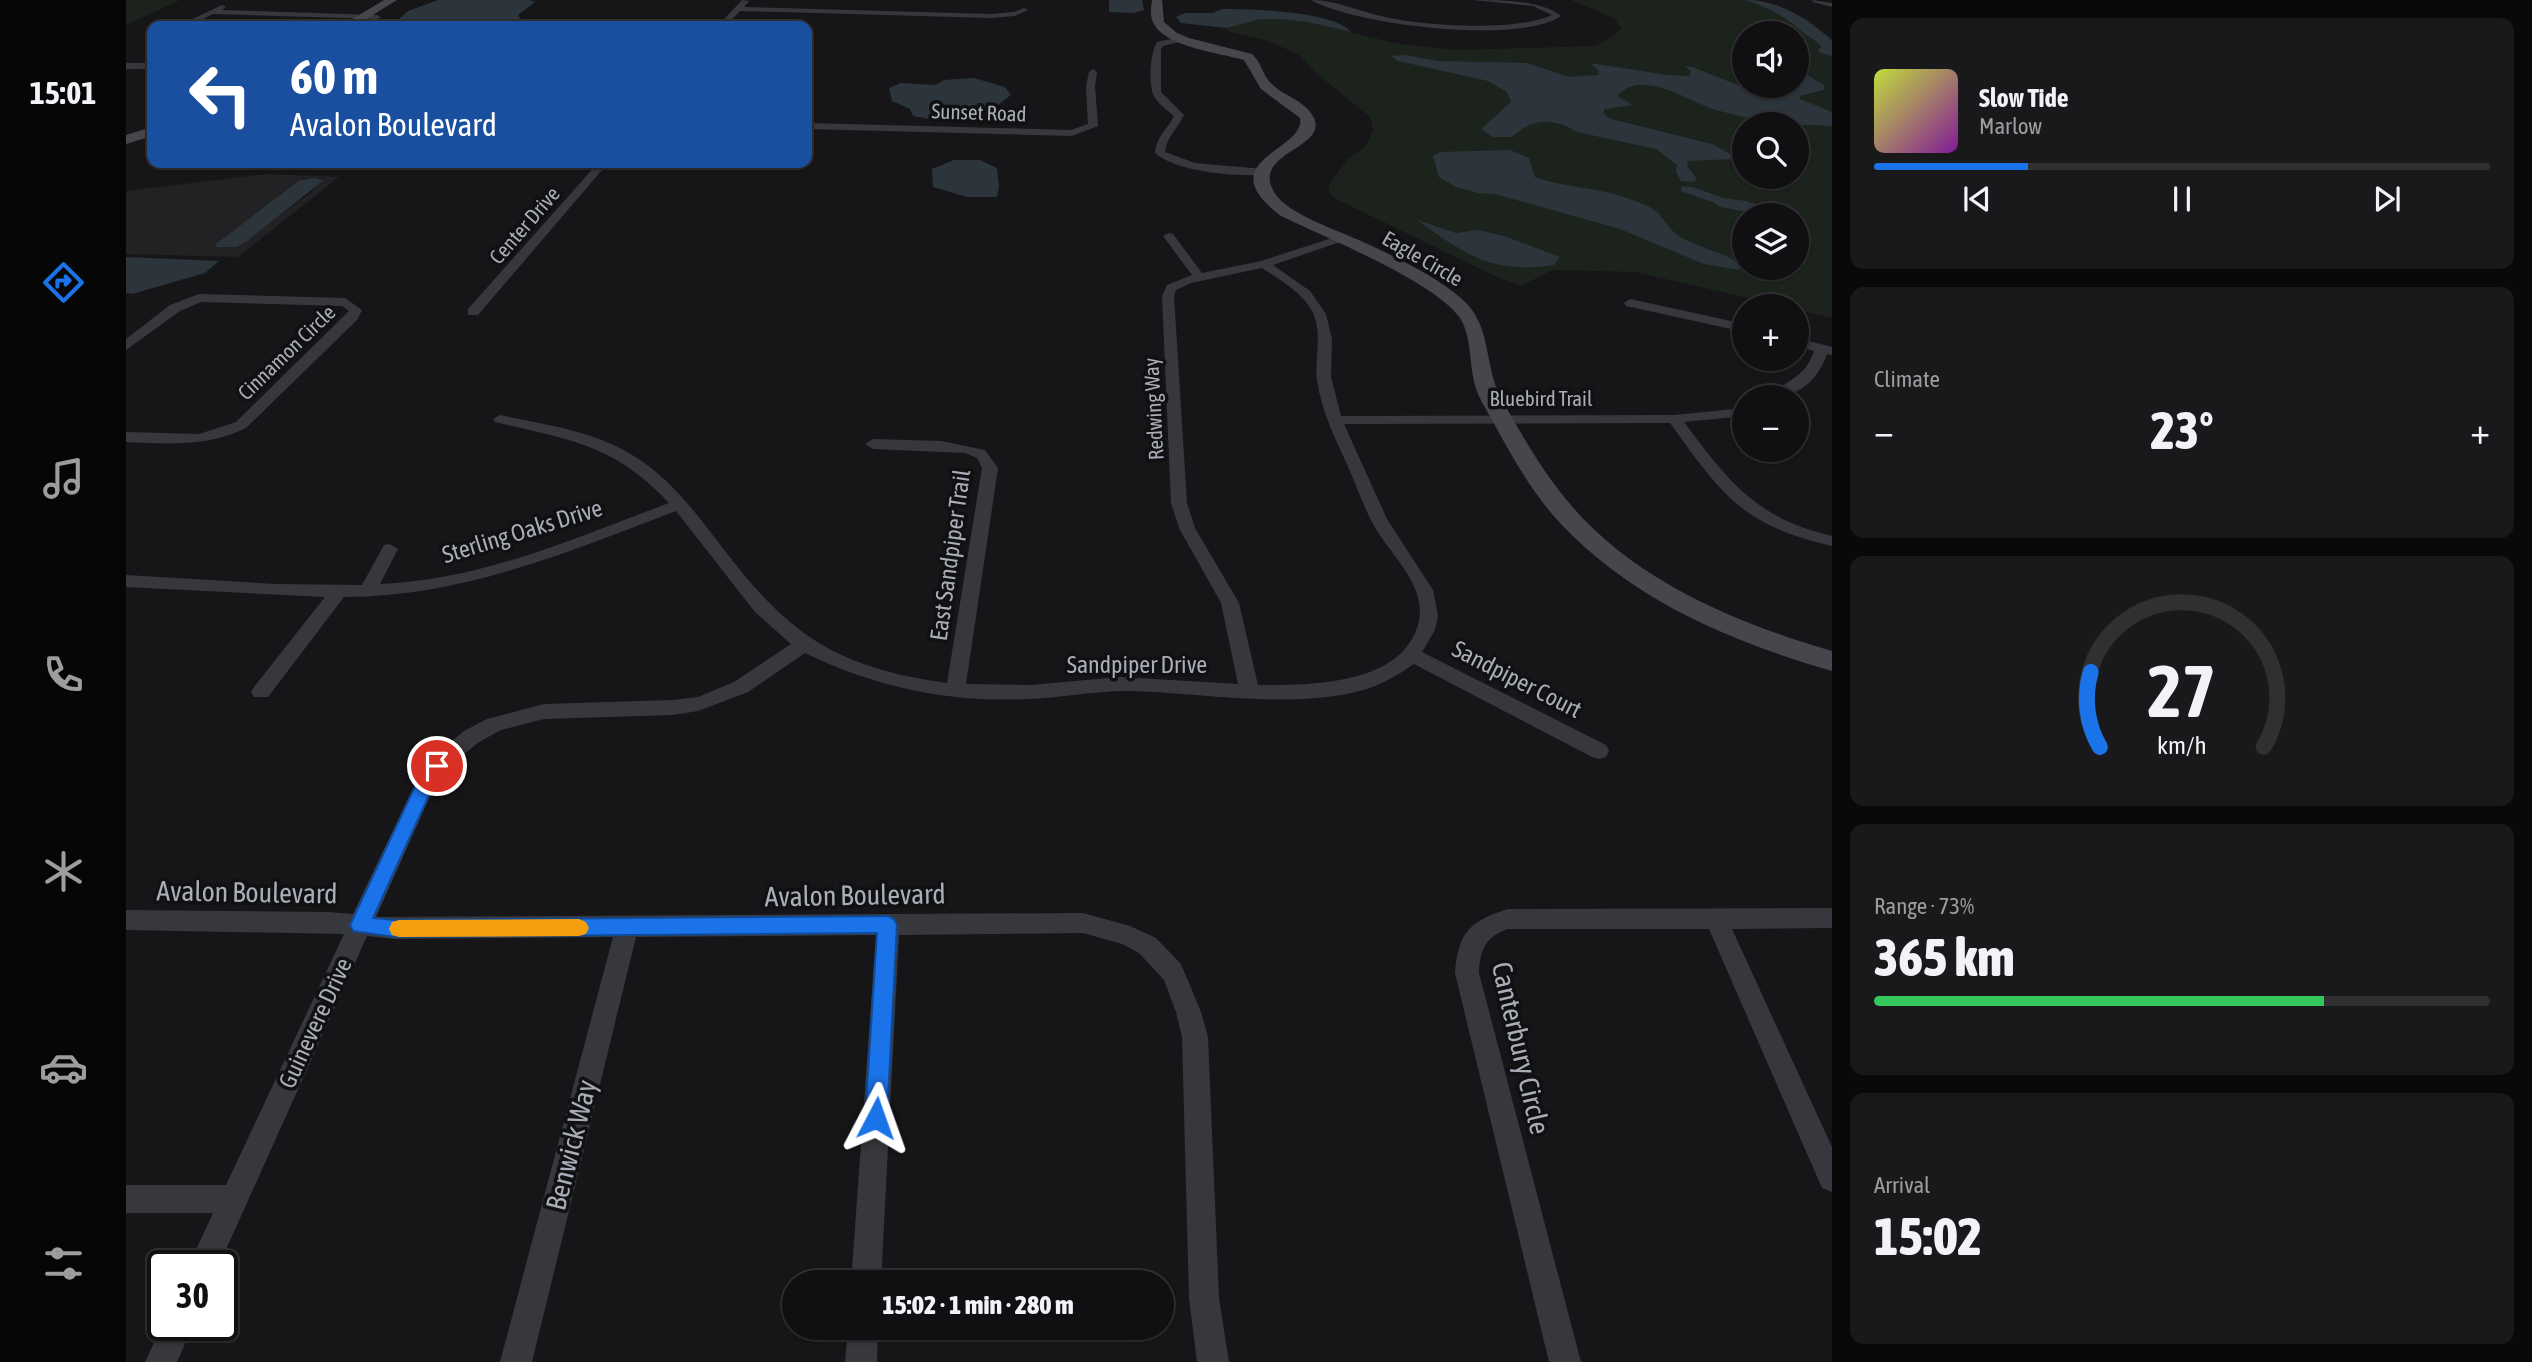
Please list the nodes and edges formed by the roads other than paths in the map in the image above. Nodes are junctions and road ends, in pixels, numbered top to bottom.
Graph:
1 (236, 0) edge
2 (392, 0) edge
3 (407, 0) edge
4 (746, 0) edge
5 (1157, 0) edge
6 (1315, 0) edge
7 (1477, 0) edge
8 (1816, 0) edge
9 (1832, 5) edge
10 (738, 9) junction
11 (1024, 10) dead end
12 (211, 12) junction
13 (192, 21) edge
14 (363, 21) edge
15 (727, 21) edge
16 (1180, 39) junction
17 (126, 66) edge
18 (147, 66) edge
19 (1093, 72) dead end
20 (147, 126) edge
21 (812, 126) edge
22 (126, 133) edge
23 (147, 133) edge
24 (126, 140) edge
25 (599, 168) edge
26 (1264, 172) junction
27 (1169, 236) dead end
28 (1339, 239) junction
29 (1264, 264) junction
30 (1199, 277) junction
31 (1630, 303) dead end
32 (473, 313) dead end
33 (1732, 325) edge
34 (1809, 345) edge
35 (126, 346) edge
36 (1827, 349) edge
37 (1796, 385) edge
38 (1732, 413) edge
39 (1502, 418) junction
40 (500, 419) dead end
41 (1674, 419) junction
42 (1336, 420) junction
43 (126, 437) edge
44 (873, 444) dead end
45 (678, 505) junction
46 (1832, 541) edge
47 (390, 549) dead end
48 (126, 581) edge
49 (368, 591) junction
50 (338, 593) junction
51 (804, 644) junction
52 (1412, 655) junction
53 (1832, 661) edge
54 (955, 690) junction
55 (1249, 690) junction
56 (261, 692) dead end
57 (1599, 751) dead end
58 (1716, 918) junction
59 (1832, 918) edge
60 (126, 920) edge
61 (360, 925) junction
62 (888, 925) junction
63 (626, 928) junction
64 (1832, 1178) edge
65 (126, 1199) edge
66 (234, 1199) junction
67 (211, 1250) edge
68 (867, 1270) edge
69 (862, 1340) edge
70 (171, 1341) edge
71 (161, 1362) edge
72 (516, 1362) edge
73 (861, 1362) edge
74 (1213, 1362) edge
75 (1565, 1362) edge

1 - 12 street
2 - 14 street
3 - 14 street
4 - 10 street
5 - 16 street
6 - 7 street
8 - 9 street
10 - 11 street
10 - 15 street
12 - 13 street
12 - 14 street
16 - 26 street
16 - 26 street
17 - 18 street
19 - 21 street, Sunset Road
20 - 22 street
23 - 24 street
25 - 32 street, Center Drive
26 - 28 street, Eagle Circle
27 - 30 street
28 - 29 street, Redwing Way
28 - 39 street, Eagle Circle
29 - 30 street, Redwing Way
29 - 42 street, Sandpiper Drive
30 - 55 street, Redwing Way
31 - 33 street
34 - 36 street
35 - 43 street, Cinnamon Circle
36 - 37 street
38 - 41 street, Bluebird Trail
39 - 41 street, Bluebird Trail
39 - 42 street, Bluebird Trail
39 - 53 street, Eagle Circle
40 - 45 street, Sandpiper Drive
41 - 46 street
42 - 52 street, Sandpiper Drive
44 - 54 street, East Sandpiper Trail
45 - 49 street, Sterling Oaks Drive
45 - 51 street, Sandpiper Drive
47 - 49 street
48 - 50 street, Sterling Oaks Drive
49 - 50 street, Sterling Oaks Drive
50 - 56 street
51 - 54 street, Sandpiper Drive
51 - 61 street, Guinevere Drive
52 - 55 street, Sandpiper Drive
52 - 57 street, Sandpiper Court
54 - 55 street, Sandpiper Drive
58 - 59 street, Canterbury Circle
58 - 64 street
58 - 75 street, Canterbury Circle
60 - 61 street, Avalon Boulevard
61 - 63 street, Avalon Boulevard
61 - 66 street, Guinevere Drive
62 - 63 street, Avalon Boulevard
62 - 68 street
62 - 74 street, Avalon Boulevard
63 - 72 street, Benwick Way
65 - 66 street
66 - 67 street, Guinevere Drive
69 - 73 street
70 - 71 street

